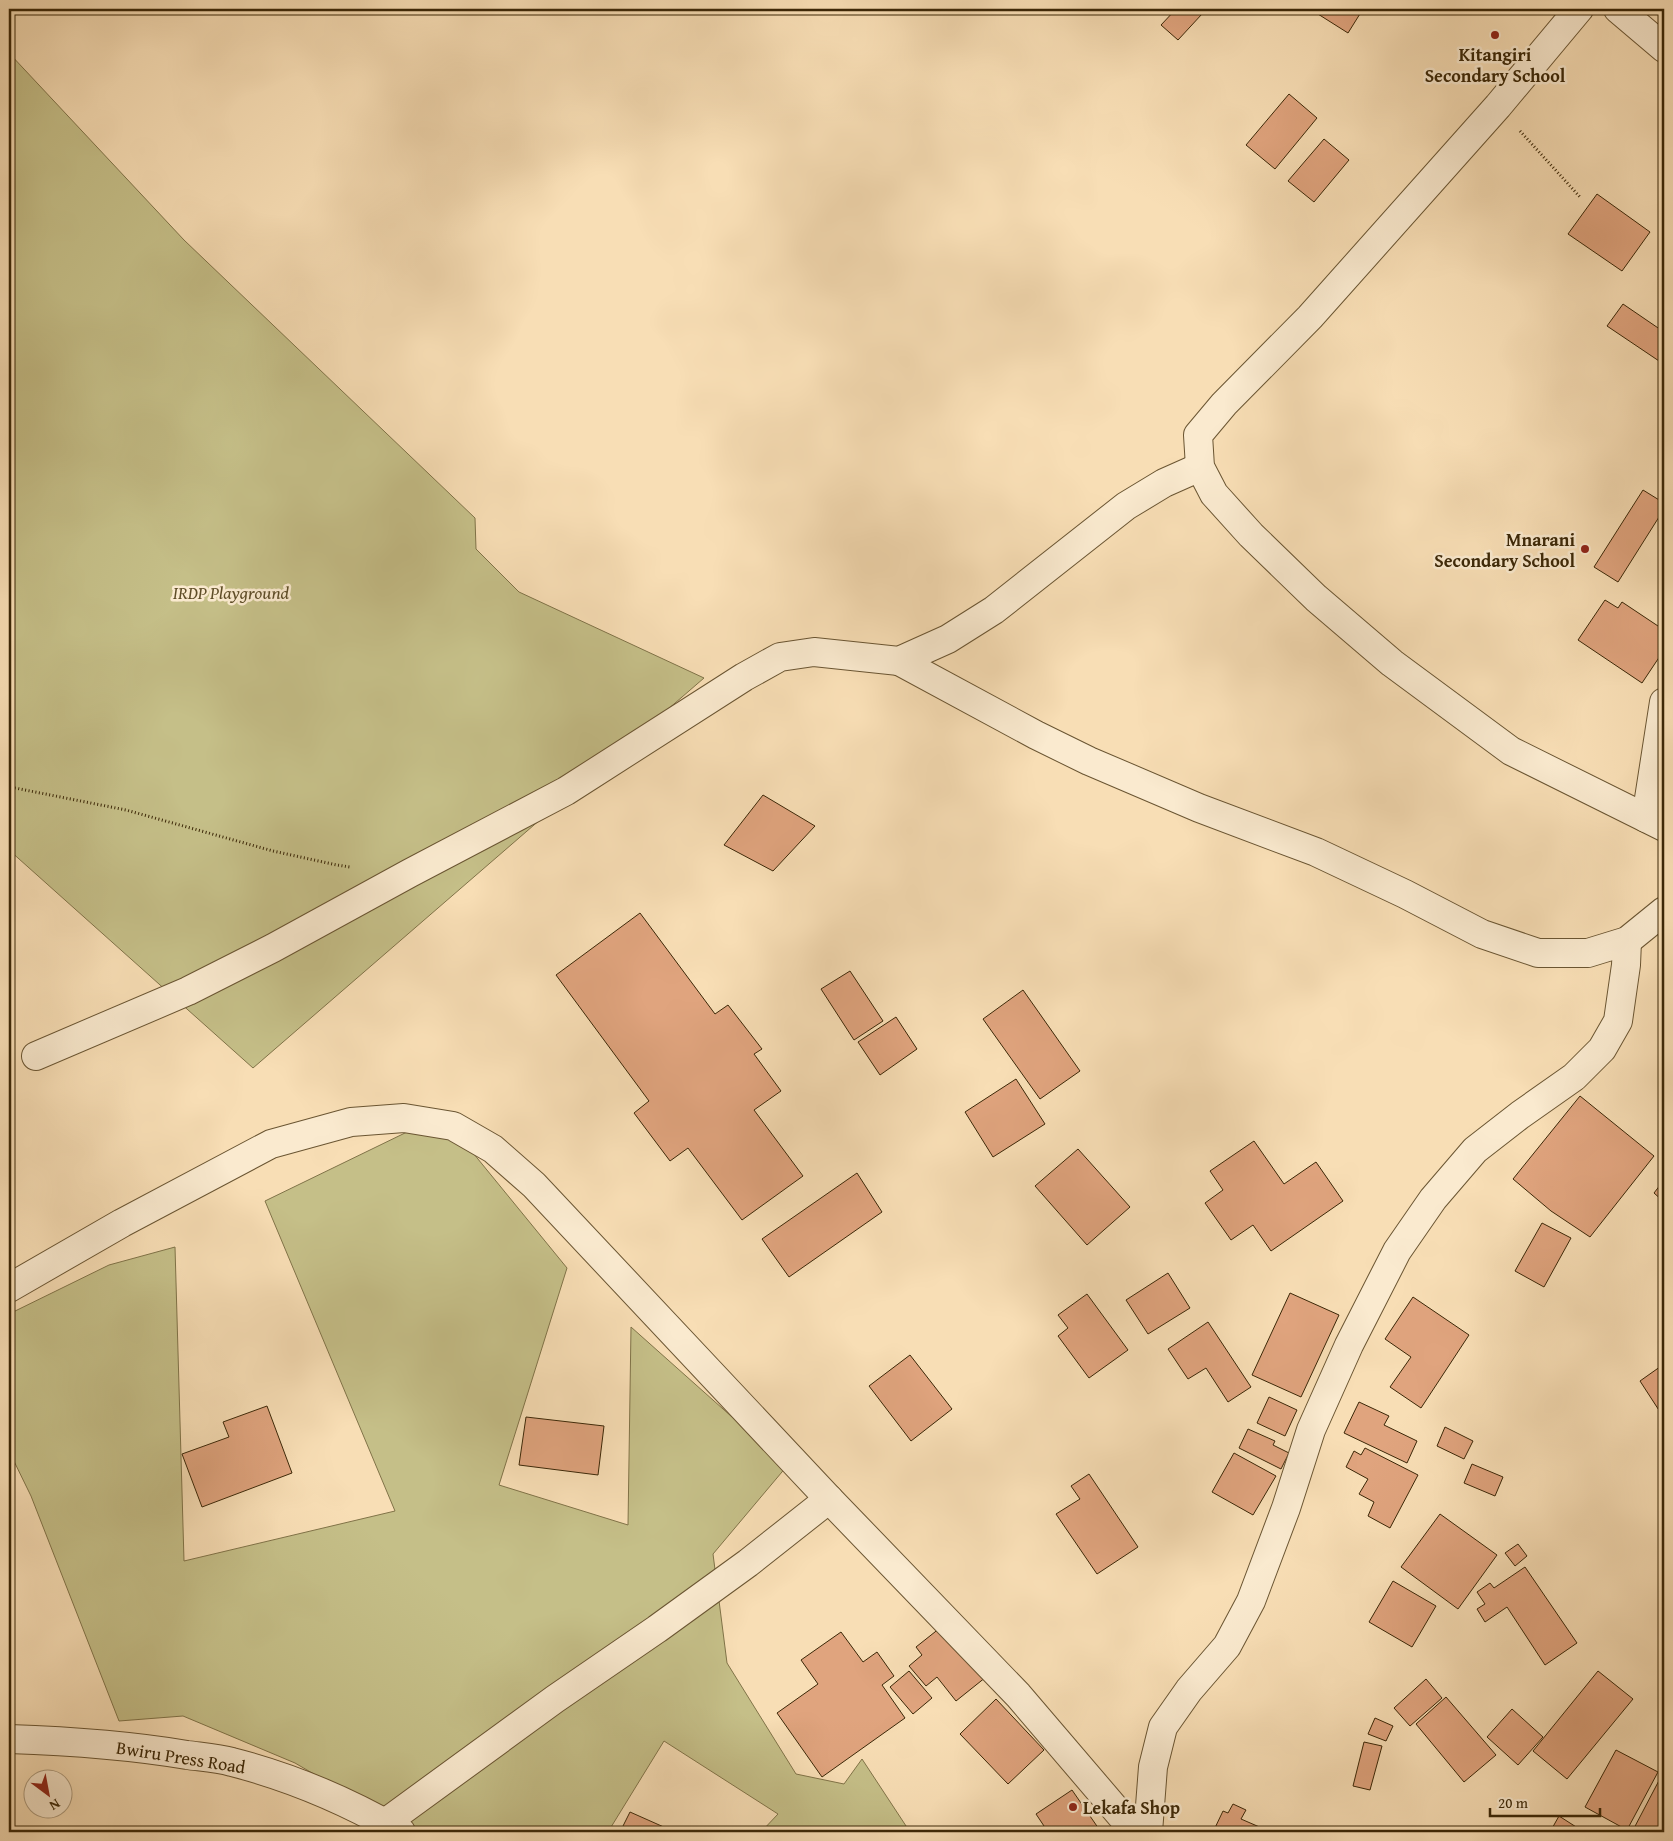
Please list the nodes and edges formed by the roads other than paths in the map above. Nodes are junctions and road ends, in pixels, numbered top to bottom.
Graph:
1 (1579, 9) edge
2 (1618, 9) edge
3 (1664, 48) edge
4 (1200, 467) junction
5 (900, 660) junction
6 (1664, 702) edge
7 (1655, 823) edge
8 (1664, 911) edge
9 (1627, 941) junction
10 (36, 1056) dead end
11 (9, 1288) edge
12 (829, 1499) junction
13 (9, 1739) edge
14 (393, 1828) edge
15 (1135, 1832) edge
16 (1148, 1832) edge

1 - 4 street
2 - 3 street
4 - 5 street
4 - 7 street
5 - 9 street
5 - 10 street
6 - 7 street
8 - 9 street
9 - 16 street
11 - 12 street
12 - 14 street
12 - 15 street
13 - 14 street, Bwiru Press Road

